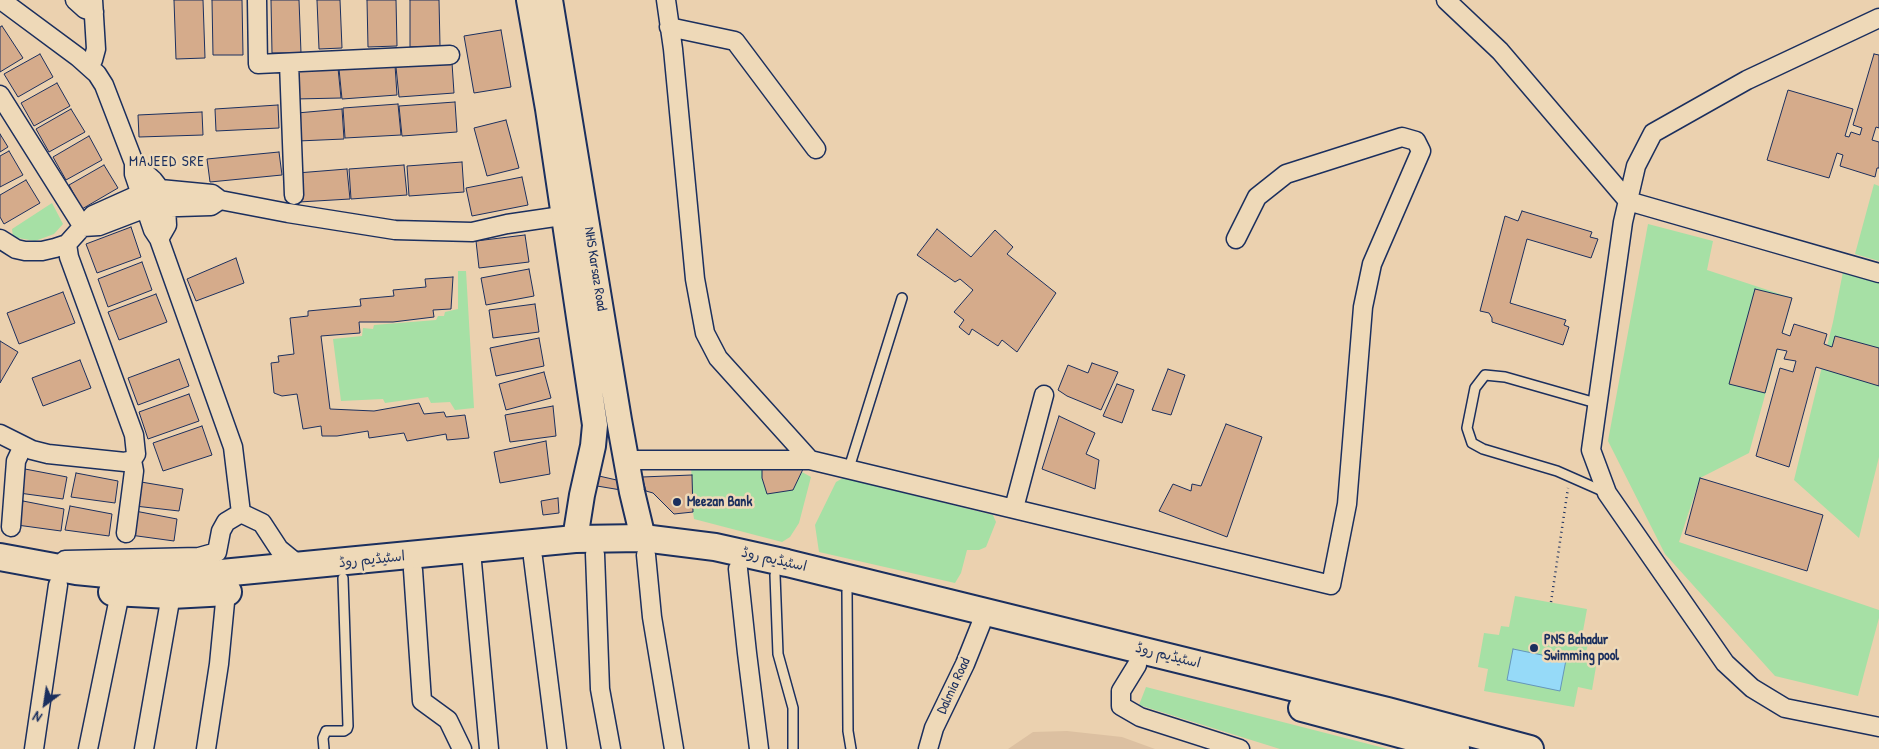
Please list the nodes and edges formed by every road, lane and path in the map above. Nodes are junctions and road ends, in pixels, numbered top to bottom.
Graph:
1 (1, 0) edge
2 (75, 0) edge
3 (257, 0) edge
4 (529, 0) edge
5 (550, 0) edge
6 (666, 0) edge
7 (1446, 0) edge
8 (94, 6) edge
9 (1879, 18) edge
10 (670, 26) junction
11 (450, 55) dead end
12 (289, 63) junction
13 (89, 66) junction
14 (0, 95) edge
15 (816, 149) dead end
16 (134, 164) junction
17 (160, 189) junction
18 (294, 195) dead end
19 (220, 200) junction
20 (144, 201) junction
21 (1628, 201) junction
22 (166, 207) junction
23 (575, 214) junction
24 (82, 227) junction
25 (0, 239) edge
26 (159, 239) junction
27 (1236, 239) dead end
28 (67, 244) junction
29 (1879, 273) edge
30 (902, 298) dead end
31 (1044, 395) dead end
32 (1596, 403) junction
33 (619, 420) junction
34 (595, 425) junction
35 (0, 434) edge
36 (23, 446) junction
37 (132, 460) junction
38 (627, 460) junction
39 (810, 460) junction
40 (849, 468) junction
41 (1570, 477) junction
42 (1607, 493) junction
43 (1014, 508) junction
44 (241, 513) junction
45 (11, 527) dead end
46 (126, 533) dead end
47 (645, 546) junction
48 (585, 547) junction
49 (0, 557) edge
50 (533, 558) junction
51 (472, 562) junction
52 (35, 564) junction
53 (302, 567) junction
54 (738, 569) junction
55 (413, 570) junction
56 (0, 573) edge
57 (775, 575) junction
58 (343, 578) junction
59 (58, 585) junction
60 (847, 591) junction
61 (226, 592) junction
62 (120, 593) junction
63 (171, 596) junction
64 (1551, 602) dead end
65 (981, 624) junction
66 (1137, 665) junction
67 (1879, 728) edge
68 (34, 749) edge
69 (88, 749) edge
70 (144, 749) edge
71 (206, 749) edge
72 (324, 749) edge
73 (462, 749) edge
74 (489, 749) edge
75 (558, 749) edge
76 (611, 749) edge
77 (674, 749) edge
78 (759, 749) edge
79 (794, 749) edge
80 (851, 749) edge
81 (928, 749) edge
82 (1240, 749) edge
83 (1456, 749) edge
84 (1530, 749) edge

1 - 13 street
2 - 8 street
3 - 12 street
4 - 23 street
5 - 23 street, NHS Karsaz Road
6 - 10 street
7 - 21 street
8 - 13 street
9 - 21 street
10 - 15 street
10 - 39 street
11 - 12 street
12 - 18 street
13 - 16 street
14 - 24 street
16 - 17 street
16 - 20 street
17 - 19 street
17 - 20 street
17 - 22 street
19 - 22 street
19 - 23 street
20 - 22 street
20 - 24 street
20 - 26 street
21 - 29 street
21 - 32 street
22 - 26 street
23 - 33 street, NHS Karsaz Road
23 - 34 street
24 - 28 street
25 - 28 street
26 - 44 street
27 - 43 street
28 - 37 street
30 - 40 lane
31 - 43 street
32 - 41 lane
32 - 42 street
33 - 34 street
33 - 38 street, NHS Karsaz Road
34 - 48 street
35 - 36 street
36 - 37 street
36 - 45 street
37 - 46 street
38 - 39 street
38 - 47 street, NHS Karsaz Road
39 - 40 street
40 - 43 street
41 - 42 lane
41 - 64 path
42 - 67 street
44 - 52 street
44 - 53 street
47 - 48 main road, اسٹیڈیم روڈ
47 - 54 main road, اسٹیڈیم روڈ
47 - 77 street
47 - 84 main road, اسٹیڈیم روڈ
48 - 50 main road, اسٹیڈیم روڈ
48 - 53 main road, اسٹیڈیم روڈ
48 - 76 street
49 - 52 main road, اسٹیڈیم روڈ
50 - 51 main road, اسٹیڈیم روڈ
50 - 75 street
51 - 55 main road, اسٹیڈیم روڈ
51 - 74 street
52 - 53 main road, اسٹیڈیم روڈ
54 - 57 main road, اسٹیڈیم روڈ
54 - 78 street
55 - 58 main road, اسٹیڈیم روڈ
55 - 73 street
56 - 59 main road, اسٹیڈیم روڈ
57 - 60 main road, اسٹیڈیم روڈ
57 - 79 lane
58 - 61 main road, اسٹیڈیم روڈ
58 - 72 lane
59 - 62 main road, اسٹیڈیم روڈ
59 - 68 street
60 - 65 main road, اسٹیڈیم روڈ
60 - 80 lane
61 - 63 main road, اسٹیڈیم روڈ
61 - 71 street
62 - 63 main road, اسٹیڈیم روڈ
62 - 69 street
63 - 70 street
65 - 66 main road, اسٹیڈیم روڈ
65 - 81 street, Dalmia Road
66 - 82 street
66 - 83 main road, اسٹیڈیم روڈ

